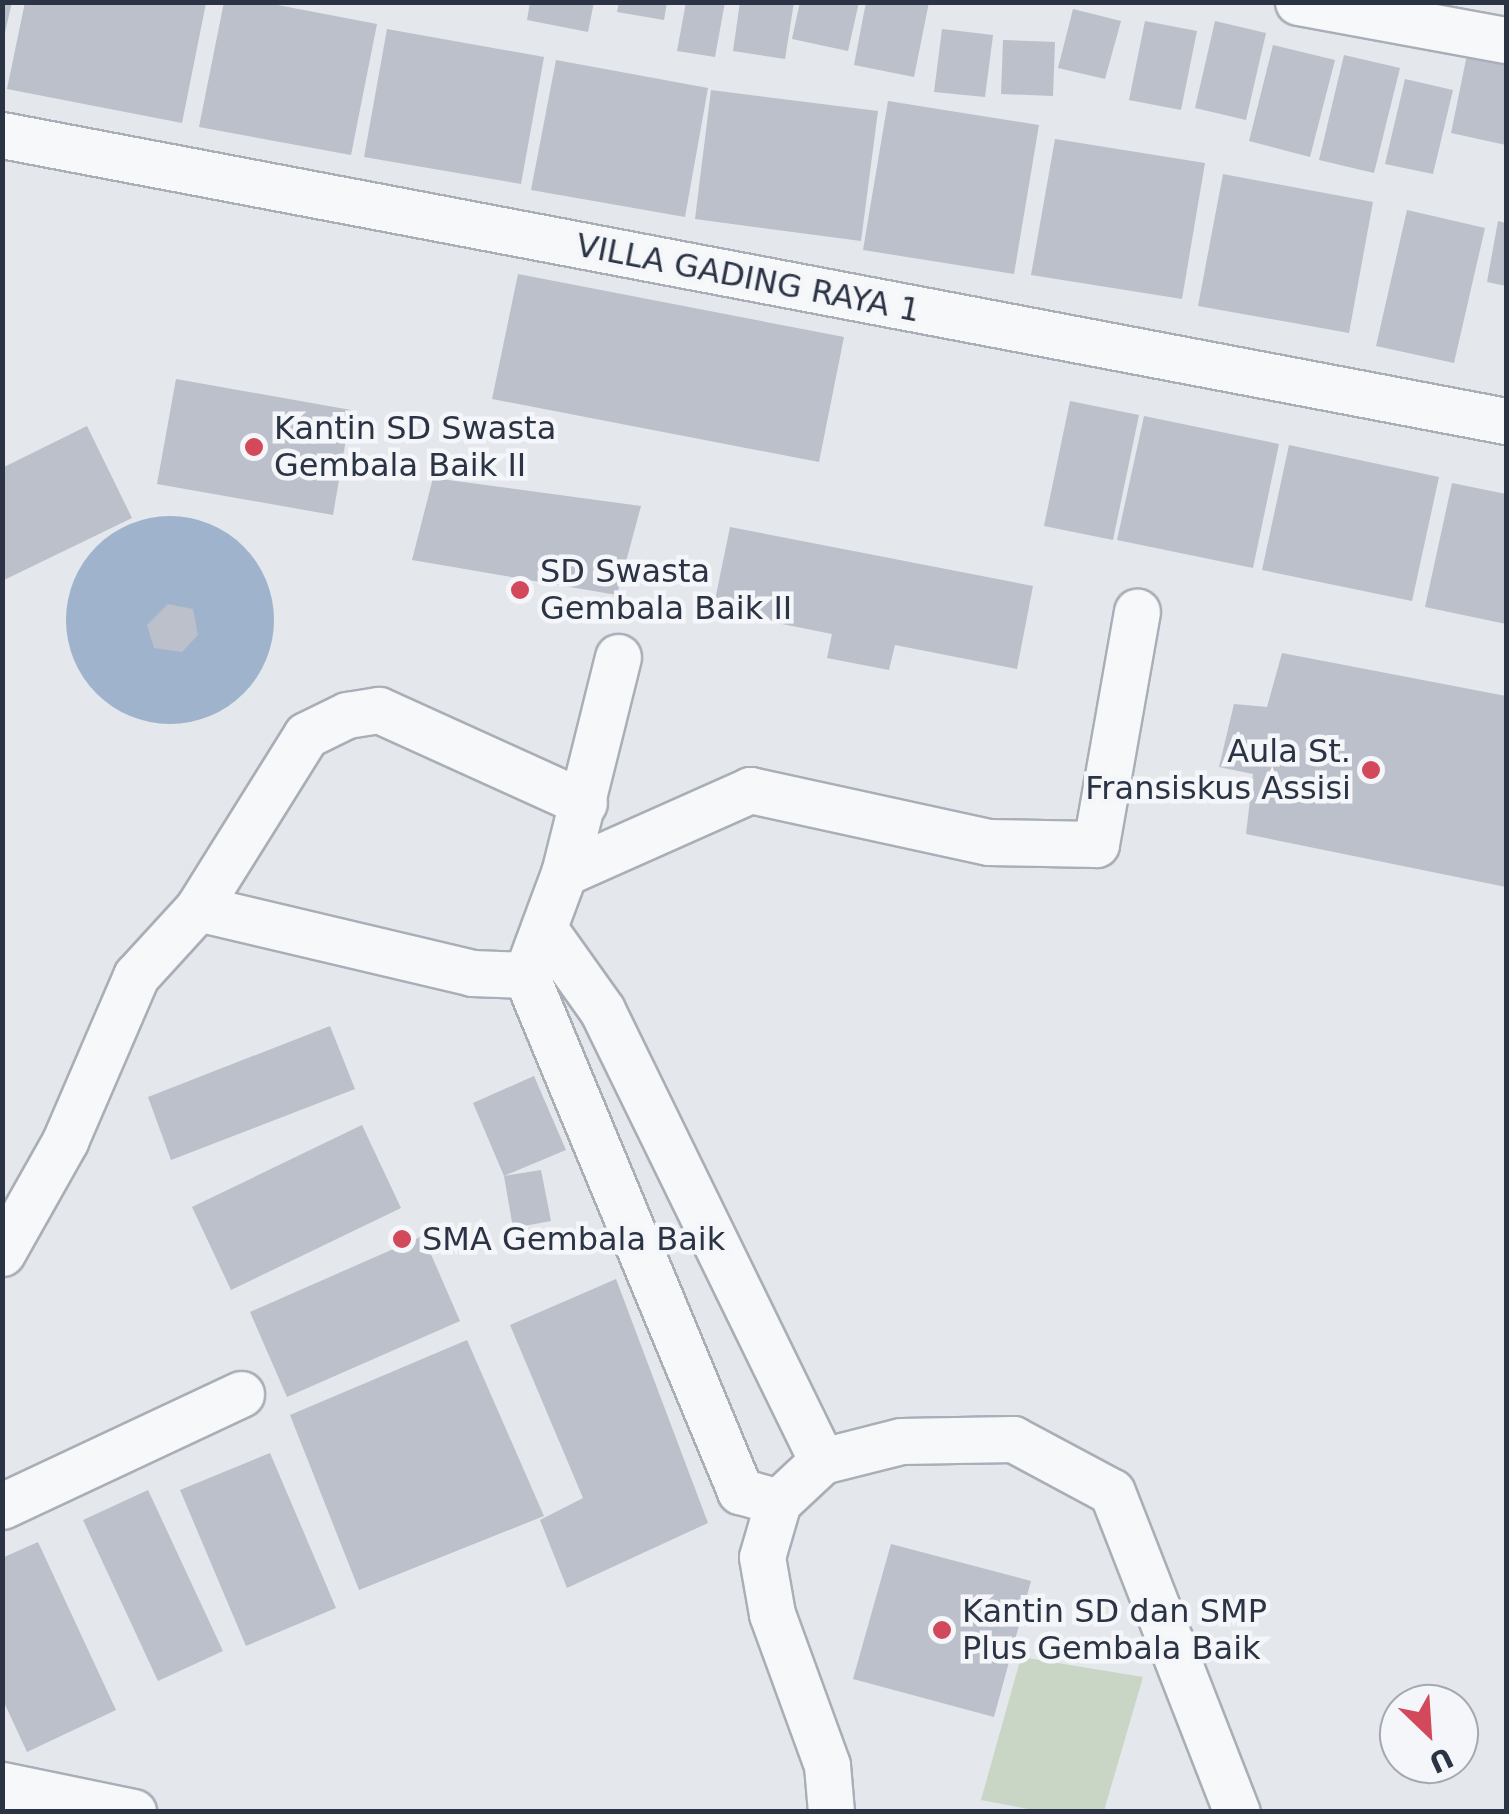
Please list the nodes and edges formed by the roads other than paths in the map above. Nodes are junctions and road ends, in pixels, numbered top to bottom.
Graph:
1 (1298, 2) edge
2 (1506, 40) edge
3 (2, 134) edge
4 (1500, 421) edge
5 (1137, 612) dead end
6 (618, 657) dead end
7 (584, 803) junction
8 (564, 873) junction
9 (198, 908) junction
10 (545, 930) junction
11 (526, 975) junction
12 (2, 1254) edge
13 (241, 1394) dead end
14 (822, 1460) junction
15 (778, 1502) junction
16 (2, 1506) edge
17 (2, 1785) edge
18 (133, 1812) edge
19 (831, 1812) edge
20 (1237, 1812) edge

1 - 2 street
3 - 4 street, VILLA GADING RAYA 1
5 - 8 street
6 - 7 street
7 - 8 street
7 - 9 street
8 - 10 street
9 - 11 street
9 - 12 street
10 - 11 street
10 - 14 street
11 - 15 street
13 - 16 street
14 - 15 street
14 - 20 street
15 - 19 street
17 - 18 street

